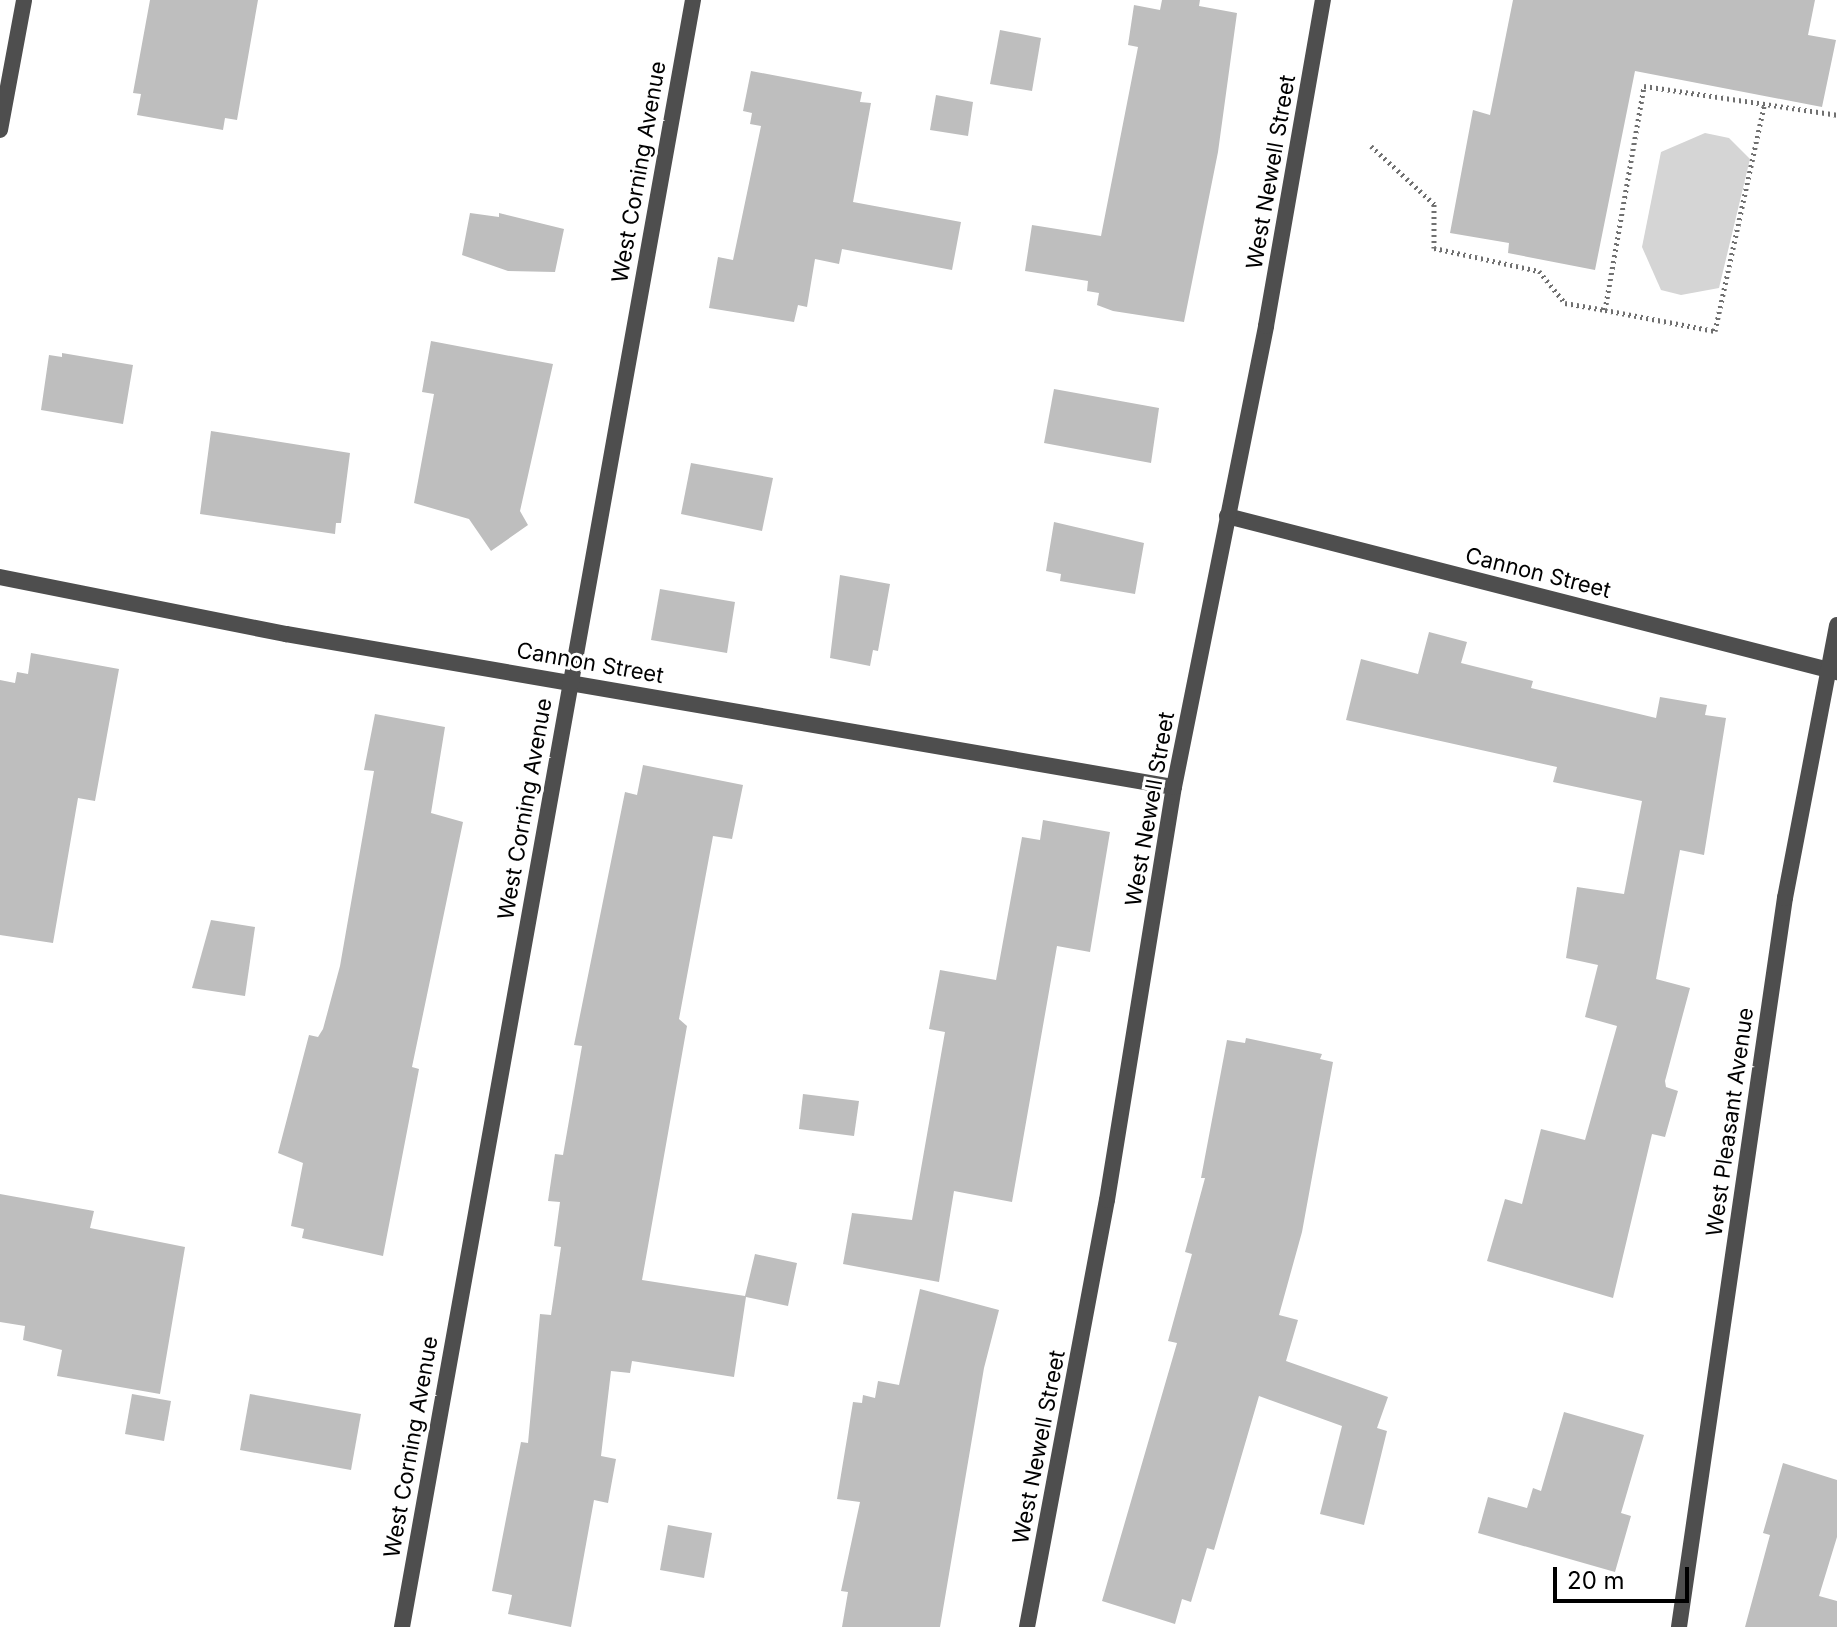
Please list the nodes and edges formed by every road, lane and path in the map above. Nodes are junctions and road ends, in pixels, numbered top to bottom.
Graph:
1 (24, 0) edge
2 (693, 0) edge
3 (1323, 0) edge
4 (1764, 106) junction
5 (1837, 115) edge
6 (0, 130) edge
7 (1371, 146) dead end
8 (1605, 310) junction
9 (1227, 516) junction
10 (0, 577) edge
11 (1837, 625) edge
12 (1833, 671) edge
13 (570, 681) junction
14 (1174, 787) junction
15 (402, 1627) edge
16 (1027, 1627) edge
17 (1679, 1627) edge

1 - 6 street
2 - 13 street, West Corning Avenue
3 - 9 street, West Newell Street
4 - 5 path
4 - 8 path
4 - 8 path
7 - 8 path
9 - 12 street, Cannon Street
9 - 14 street, West Newell Street
10 - 13 street, Cannon Street
11 - 12 street, West Pleasant Avenue
12 - 17 street, West Pleasant Avenue
13 - 14 street, Cannon Street
13 - 15 street, West Corning Avenue
14 - 16 street, West Newell Street

